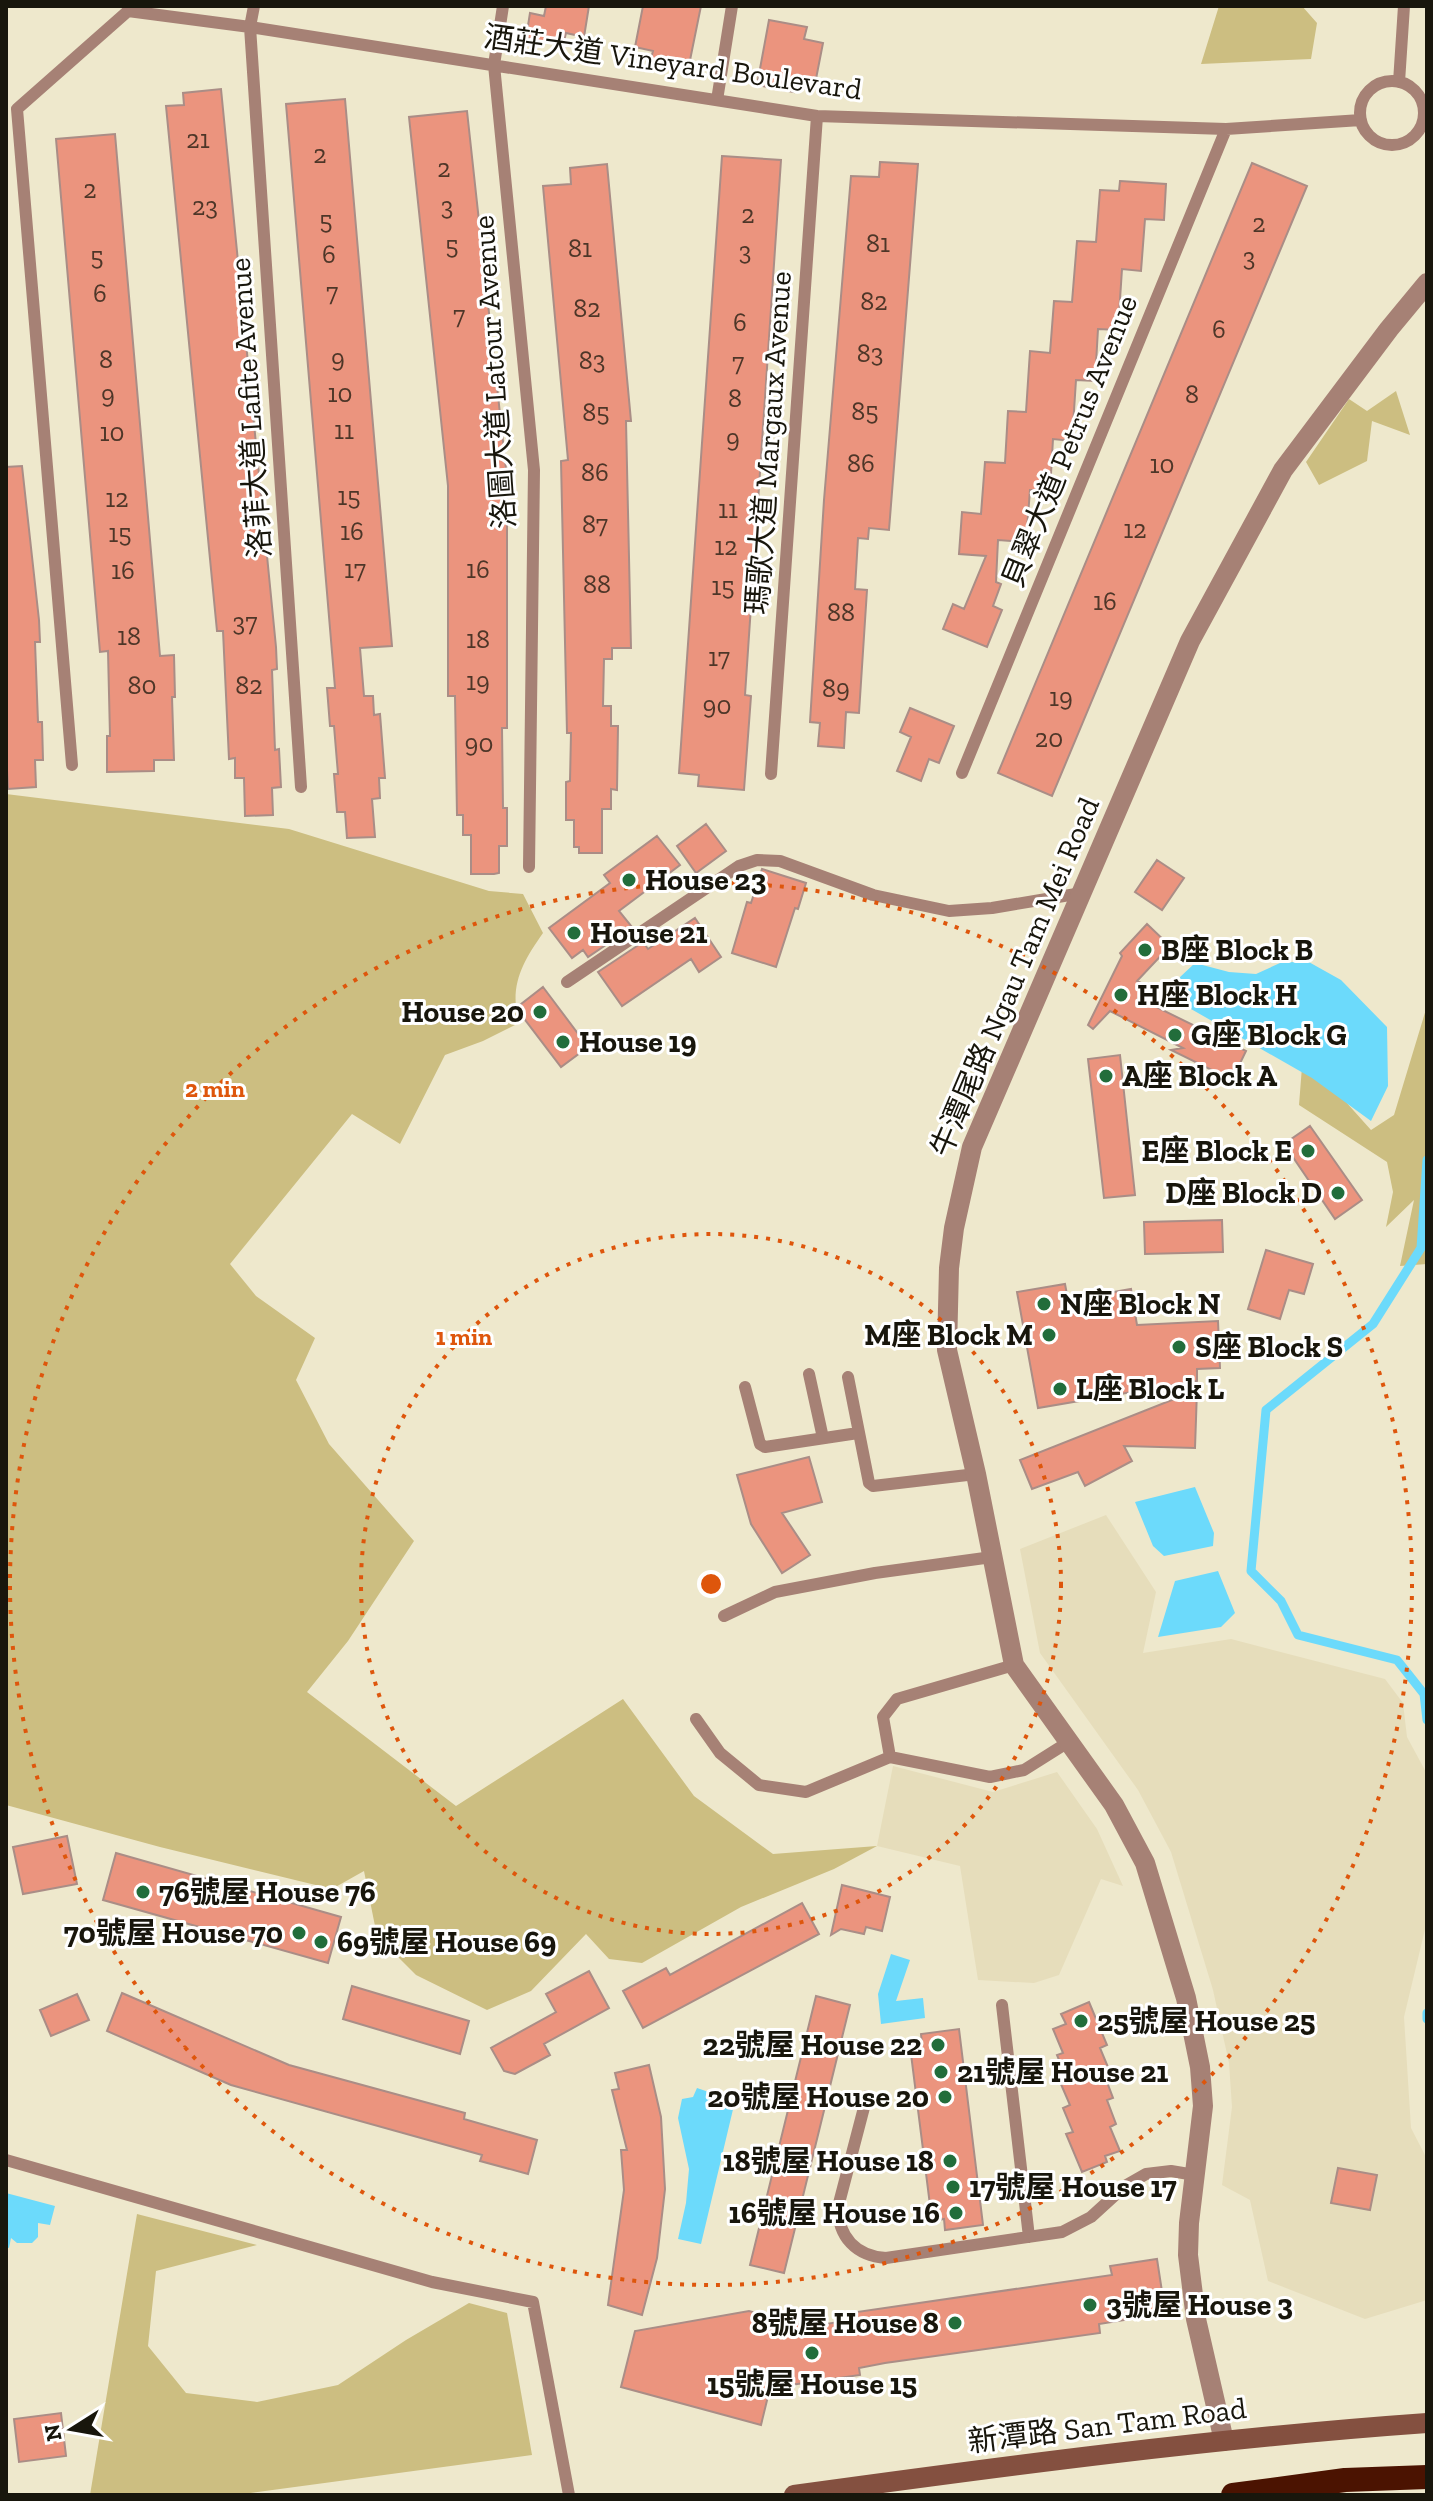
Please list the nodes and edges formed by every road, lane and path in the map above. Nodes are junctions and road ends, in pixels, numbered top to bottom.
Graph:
1 (254, 6) edge
2 (503, 6) edge
3 (732, 6) edge
4 (1404, 6) edge
5 (129, 8) edge
6 (250, 27) junction
7 (494, 65) junction
8 (1399, 82) junction
9 (717, 100) junction
10 (817, 116) junction
11 (1361, 120) junction
12 (1424, 126) edge
13 (1226, 129) junction
14 (1427, 283) edge
15 (72, 765) dead end
16 (962, 773) dead end
17 (771, 774) dead end
18 (301, 787) dead end
19 (529, 867) dead end
20 (1082, 893) junction
21 (567, 982) dead end
22 (809, 1374) dead end
23 (848, 1377) dead end
24 (745, 1387) dead end
25 (858, 1433) junction
26 (823, 1438) junction
27 (976, 1474) junction
28 (992, 1557) junction
29 (724, 1616) dead end
30 (1014, 1665) junction
31 (696, 1719) dead end
32 (1070, 1741) junction
33 (890, 1757) junction
34 (1002, 2005) dead end
35 (867, 2096) dead end
36 (6, 2160) edge
37 (1195, 2175) junction
38 (1029, 2237) junction
39 (1427, 2423) edge
40 (1224, 2441) junction
41 (1427, 2477) edge
42 (569, 2495) edge
43 (794, 2495) edge
44 (1233, 2495) edge

1 - 6 lane, 洛菲大道 Lafite Avenue
2 - 7 lane, 洛圖大道 Latour Avenue
3 - 9 lane
4 - 8 lane
5 - 6 lane, 酒莊大道 Vineyard Boulevard
5 - 15 lane, 酒莊大道 Vineyard Boulevard
6 - 7 lane, 酒莊大道 Vineyard Boulevard
6 - 18 lane, 洛菲大道 Lafite Avenue
7 - 9 lane, 酒莊大道 Vineyard Boulevard
7 - 19 lane, 洛圖大道 Latour Avenue
8 - 11 lane
8 - 12 lane
9 - 10 lane, 酒莊大道 Vineyard Boulevard
10 - 13 lane, 酒莊大道 Vineyard Boulevard
10 - 17 lane, 瑪歌大道 Margaux Avenue
11 - 12 lane
11 - 13 lane, 酒莊大道 Vineyard Boulevard
13 - 16 lane, 貝翠大道 Petrus Avenue
14 - 20 street, 牛潭尾路 Ngau Tam Mei Road
20 - 21 lane
20 - 27 street, 牛潭尾路 Ngau Tam Mei Road
22 - 26 lane
23 - 25 lane
24 - 26 lane
25 - 26 lane
25 - 27 lane
27 - 28 street, 牛潭尾路 Ngau Tam Mei Road
28 - 29 lane
28 - 30 street, 牛潭尾路 Ngau Tam Mei Road
30 - 32 street, 牛潭尾路 Ngau Tam Mei Road
30 - 33 lane
31 - 33 lane
32 - 33 lane
32 - 37 street, 牛潭尾路 Ngau Tam Mei Road
34 - 38 lane
35 - 38 lane
36 - 42 lane
37 - 38 lane
37 - 40 street, 牛潭尾路 Ngau Tam Mei Road
39 - 40 street, 新潭路 San Tam Road
40 - 43 street, 新潭路 San Tam Road
41 - 44 highway

